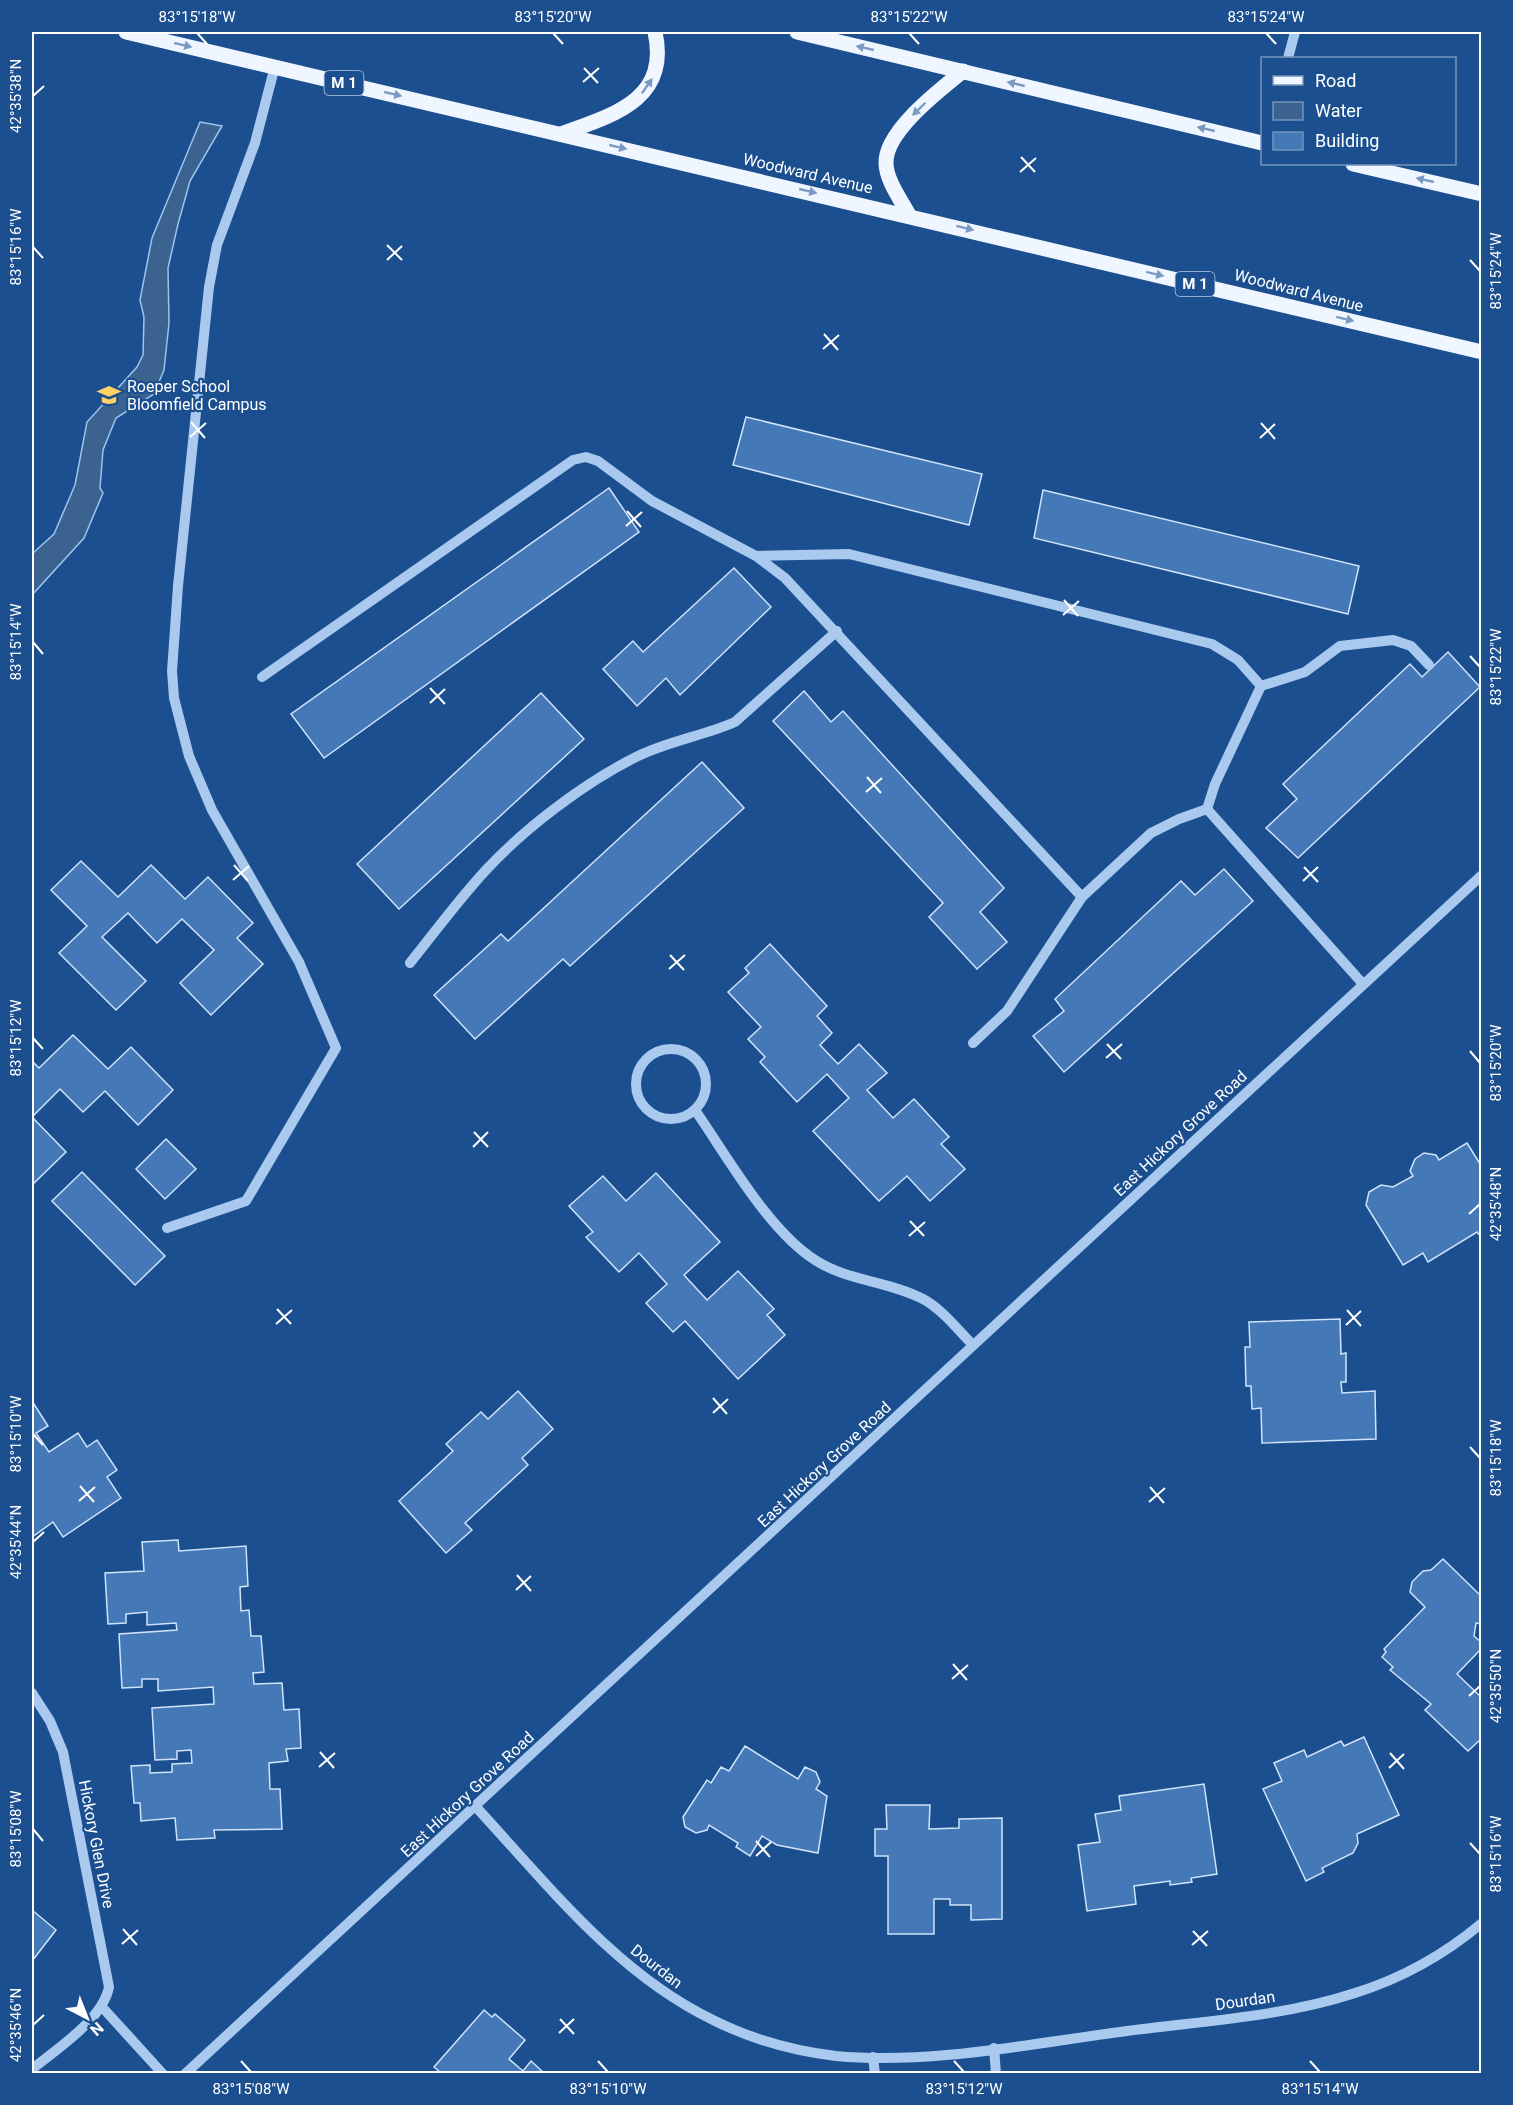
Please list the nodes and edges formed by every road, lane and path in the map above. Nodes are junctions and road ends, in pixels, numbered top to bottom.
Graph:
1 (126, 32) edge
2 (655, 32) edge
3 (796, 32) edge
4 (1295, 32) edge
5 (1288, 57) edge
6 (275, 66) junction
7 (963, 71) junction
8 (561, 134) junction
9 (1261, 143) edge
10 (1357, 165) edge
11 (1482, 194) edge
12 (909, 215) junction
13 (1482, 352) edge
14 (756, 556) junction
15 (837, 632) junction
16 (1429, 665) dead end
17 (262, 677) dead end
18 (1261, 686) junction
19 (1207, 809) junction
20 (1482, 875) edge
21 (1082, 897) junction
22 (410, 963) dead end
23 (1363, 984) junction
24 (973, 1043) dead end
25 (695, 1110) junction
26 (167, 1228) dead end
27 (973, 1346) junction
28 (32, 1693) edge
29 (476, 1807) junction
30 (1482, 1923) edge
31 (102, 2007) junction
32 (994, 2048) junction
33 (873, 2057) junction
34 (32, 2069) edge
35 (163, 2073) edge
36 (185, 2073) edge
37 (875, 2073) edge
38 (996, 2073) edge

1 -> 6 main road, Woodward Avenue / M 1
8 -> 2 main road
7 -> 3 main road
4 - 5 street
6 -> 8 main road, Woodward Avenue / M 1
6 - 26 street
9 -> 7 main road
7 -> 12 main road
8 -> 12 main road, Woodward Avenue / M 1
11 -> 10 main road
12 -> 13 main road, Woodward Avenue / M 1
14 - 15 street
14 - 17 street
14 - 18 street
15 - 21 street
15 - 22 street
16 - 18 street
18 - 19 street
19 - 21 street
19 - 23 street
20 - 23 street, East Hickory Grove Road
21 - 24 street
23 - 27 street, East Hickory Grove Road
25 - 25 street
25 - 27 street
27 - 29 street, East Hickory Grove Road
28 - 31 street, Hickory Glen Drive
29 - 33 street, Dourdan
29 - 36 street, East Hickory Grove Road
30 - 32 street, Dourdan
31 - 34 street
31 - 35 street
32 - 33 street, Dourdan
32 - 38 street
33 - 37 street

